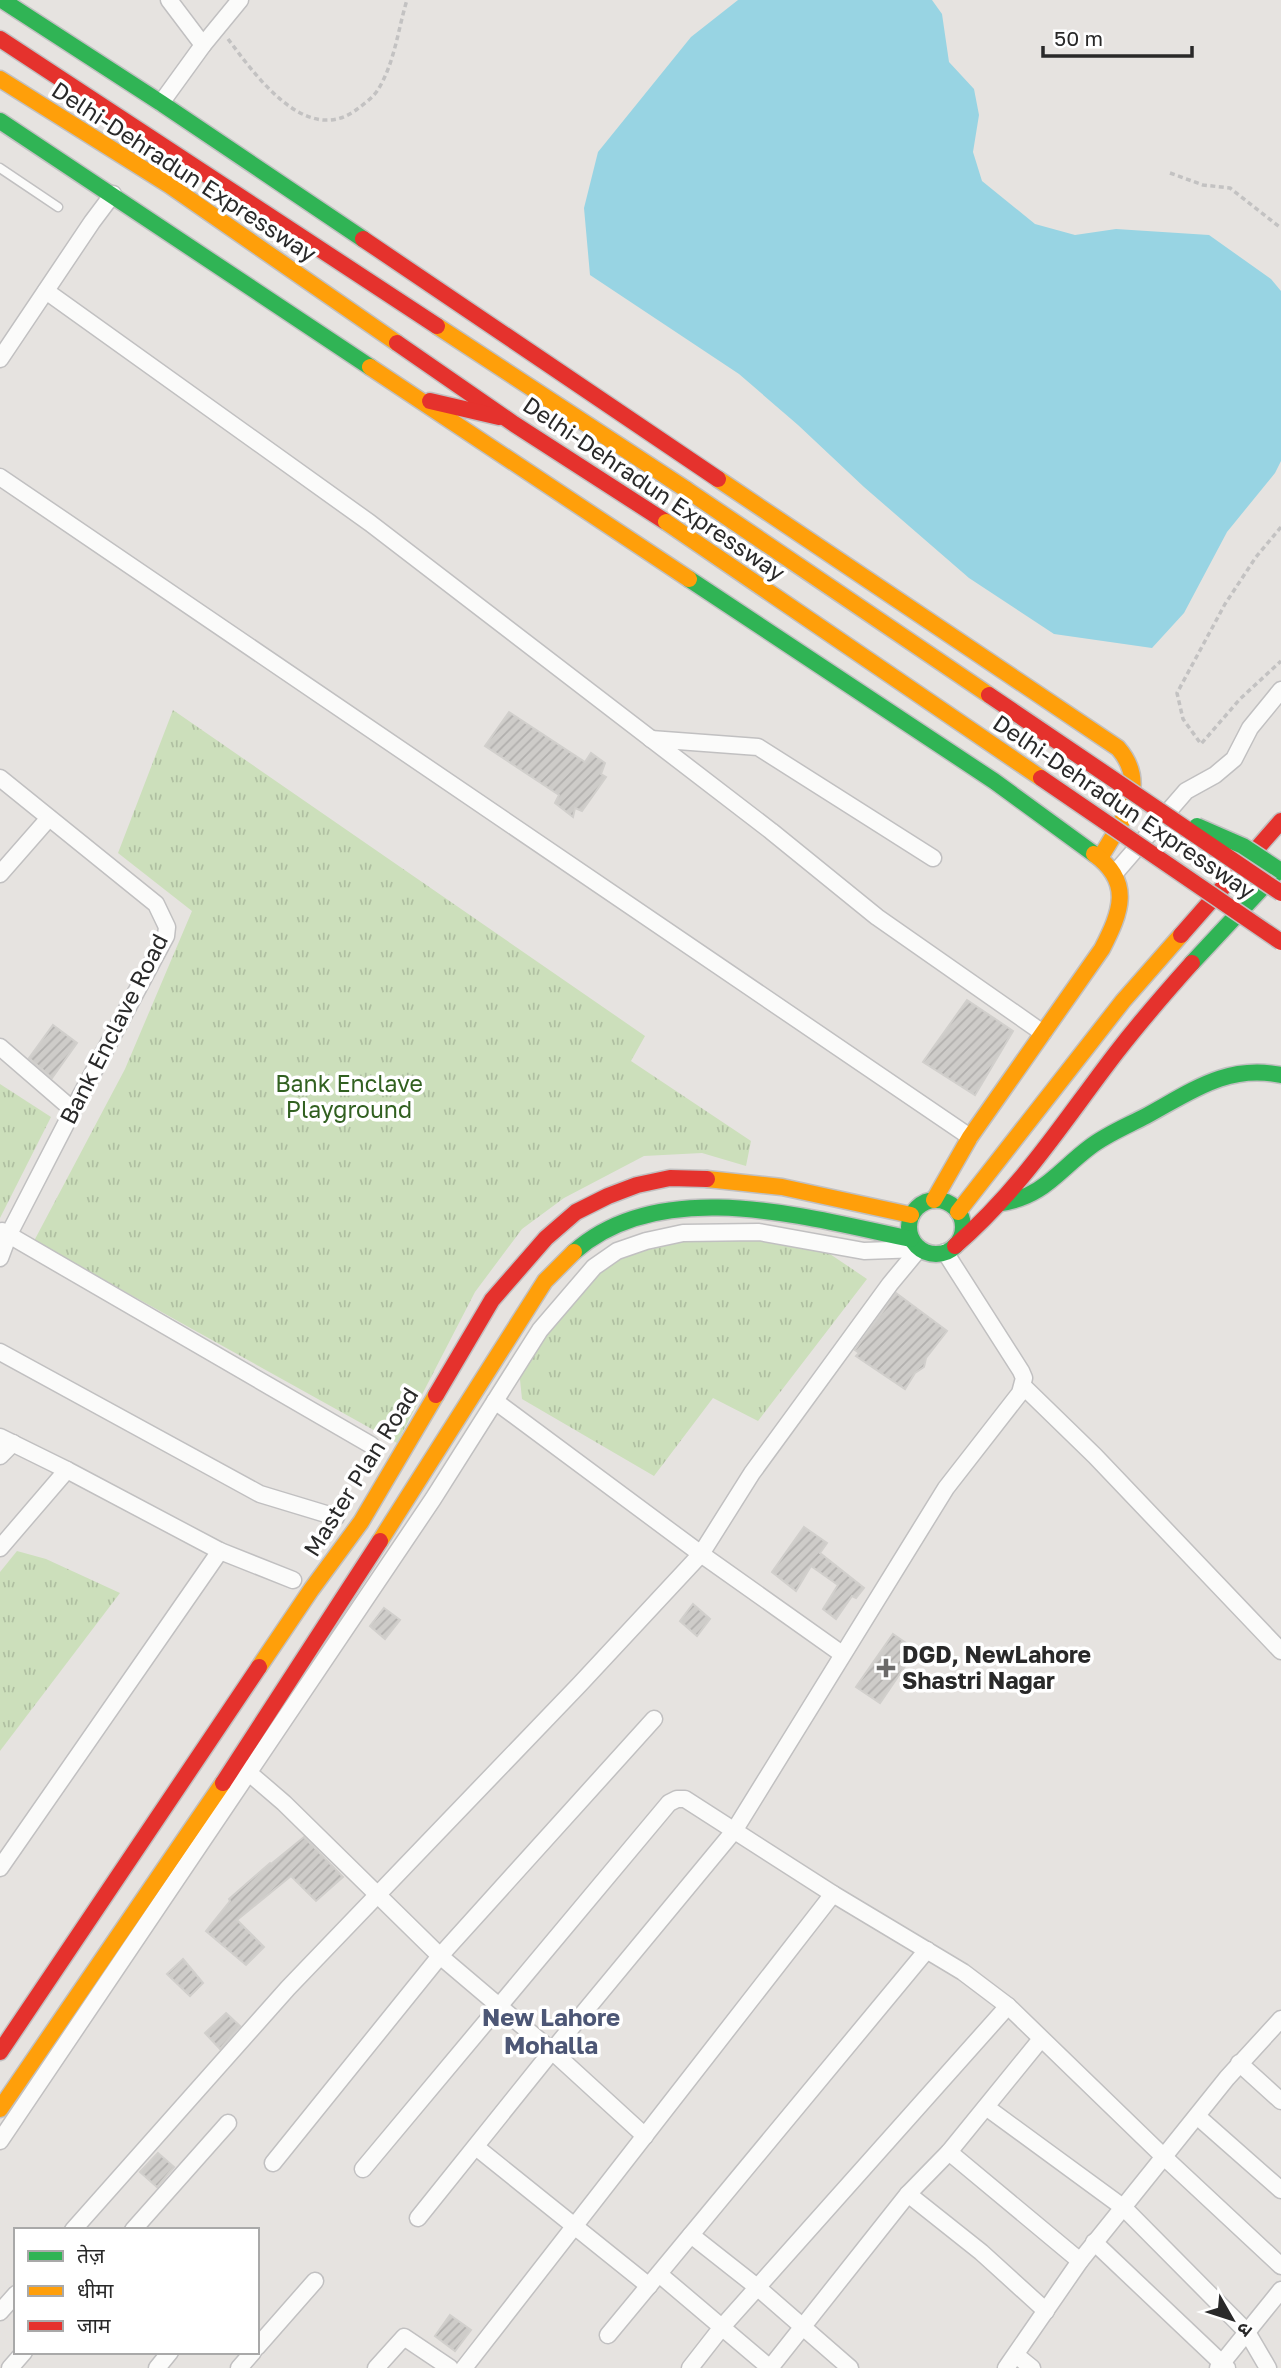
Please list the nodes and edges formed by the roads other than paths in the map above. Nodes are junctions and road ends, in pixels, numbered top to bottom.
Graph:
1 (2, 0) edge
2 (169, 0) edge
3 (240, 0) edge
4 (0, 39) edge
5 (203, 45) junction
6 (0, 79) edge
7 (160, 103) junction
8 (0, 121) edge
9 (0, 168) edge
10 (113, 194) junction
11 (58, 206) dead end
12 (46, 291) junction
13 (467, 310) junction
14 (450, 334) junction
15 (495, 345) junction
16 (538, 356) junction
17 (0, 359) edge
18 (438, 371) junction
19 (527, 385) junction
20 (415, 398) junction
21 (462, 408) junction
22 (506, 418) junction
23 (487, 447) junction
24 (0, 477) edge
25 (1281, 690) edge
26 (651, 739) junction
27 (0, 778) edge
28 (1150, 805) junction
29 (49, 818) junction
30 (1278, 824) edge
31 (933, 858) dead end
32 (1100, 858) junction
33 (1281, 869) edge
34 (1115, 873) junction
35 (0, 874) edge
36 (1281, 893) edge
37 (1281, 942) edge
38 (1043, 1033) junction
39 (0, 1047) edge
40 (1281, 1075) edge
41 (73, 1110) junction
42 (970, 1137) junction
43 (934, 1200) junction
44 (1001, 1203) junction
45 (958, 1212) junction
46 (911, 1215) junction
47 (5, 1232) edge
48 (915, 1244) junction
49 (950, 1249) junction
50 (0, 1258) edge
51 (0, 1352) edge
52 (1023, 1386) junction
53 (495, 1401) junction
54 (6, 1440) edge
55 (443, 1442) junction
56 (371, 1445) dead end
57 (461, 1454) junction
58 (0, 1456) edge
59 (67, 1470) junction
60 (335, 1517) dead end
61 (0, 1548) edge
62 (220, 1551) junction
63 (701, 1554) junction
64 (293, 1580) dead end
65 (1281, 1651) edge
66 (842, 1654) junction
67 (654, 1719) dead end
68 (242, 1767) junction
69 (734, 1831) junction
70 (0, 1868) edge
71 (378, 1895) junction
72 (833, 1895) junction
73 (926, 1950) junction
74 (440, 1956) junction
75 (498, 2006) junction
76 (1008, 2006) junction
77 (1281, 2019) edge
78 (1041, 2039) junction
79 (552, 2050) junction
80 (0, 2052) edge
81 (1239, 2063) junction
82 (1281, 2101) edge
83 (986, 2107) junction
84 (0, 2109) edge
85 (1197, 2116) junction
86 (228, 2123) dead end
87 (645, 2136) junction
88 (0, 2141) edge
89 (476, 2147) junction
90 (949, 2152) junction
91 (1164, 2157) junction
92 (273, 2163) dead end
93 (363, 2169) dead end
94 (1281, 2190) edge
95 (908, 2194) junction
96 (1124, 2207) junction
97 (418, 2218) dead end
98 (575, 2225) junction
99 (75, 2228) edge
100 (135, 2228) edge
101 (691, 2235) junction
102 (1094, 2242) junction
103 (1080, 2261) junction
104 (1281, 2266) edge
105 (654, 2280) junction
106 (314, 2281) dead end
107 (757, 2287) junction
108 (1281, 2290) edge
109 (14, 2296) edge
110 (1046, 2311) junction
111 (0, 2312) edge
112 (803, 2326) junction
113 (722, 2327) junction
114 (1247, 2332) junction
115 (608, 2335) dead end
116 (259, 2345) edge
117 (22, 2354) edge
118 (168, 2354) edge
119 (251, 2354) edge
120 (1011, 2361) edge
121 (1222, 2366) edge
122 (10, 2368) edge
123 (157, 2368) edge
124 (239, 2368) edge
125 (376, 2368) edge
126 (450, 2368) edge
127 (464, 2368) edge
128 (690, 2368) edge
129 (770, 2368) edge
130 (849, 2368) edge
131 (1032, 2368) edge
132 (1268, 2368) edge

1 - 7 main road
2 - 5 street
3 - 5 street
4 - 14 main road, Delhi-Dehradun Expressway
5 - 7 street
6 - 18 main road, Delhi-Dehradun Expressway
7 - 13 main road
8 - 10 main road
9 - 11 lane
10 - 12 street
10 - 20 main road
12 - 17 street
12 - 26 street
13 - 15 main road
13 - 16 main road
14 - 15 main road
14 - 19 main road, Delhi-Dehradun Expressway
15 - 16 main road
15 - 19 main road
16 - 32 main road
18 - 21 main road
18 - 22 main road, Delhi-Dehradun Expressway
19 - 28 main road, Delhi-Dehradun Expressway, bridge
20 - 21 main road
20 - 23 main road
21 - 22 main road
21 - 23 main road
22 - 37 main road, Delhi-Dehradun Expressway, bridge
23 - 32 main road
24 - 42 street
25 - 34 street
26 - 31 street
26 - 38 street
27 - 29 street, Bank Enclave Road
28 - 33 main road, bridge
28 - 36 main road, Delhi-Dehradun Expressway, bridge
29 - 35 street
29 - 41 street, Bank Enclave Road
30 - 45 main road
32 - 34 main road
33 - 44 main road
34 - 38 main road
38 - 42 main road
39 - 41 street
40 - 44 main road
41 - 47 street, Bank Enclave Road
42 - 43 main road
43 - 45 main road
43 - 46 main road
44 - 49 main road
45 - 49 main road
46 - 48 main road
46 - 80 main road, Master Plan Road
47 - 50 street, Bank Enclave Road
47 - 56 street
48 - 49 main road
48 - 53 street
48 - 55 main road
48 - 63 street
49 - 52 street
51 - 60 street
52 - 65 street
52 - 66 street
53 - 57 street
53 - 63 street
54 - 58 street
54 - 59 street
55 - 57 main road
55 - 68 main road
57 - 68 street
59 - 61 street
59 - 62 street
62 - 64 street
62 - 70 street
63 - 66 street
63 - 71 street
66 - 69 street
67 - 74 street
68 - 71 street
68 - 84 main road
68 - 88 street
69 - 72 street
69 - 75 street
69 - 79 street
71 - 74 street
71 - 99 street
72 - 73 street
72 - 87 street
73 - 76 street
73 - 101 street
74 - 75 street
74 - 92 street
75 - 79 street
75 - 93 street
76 - 78 street
76 - 107 street
77 - 81 street
78 - 83 street
78 - 91 street
79 - 87 street
79 - 89 street
81 - 82 street
81 - 85 street
83 - 90 street
83 - 96 street
85 - 91 street
85 - 94 street
86 - 100 street
87 - 98 street
89 - 97 street
89 - 98 street
90 - 95 street
90 - 103 street
91 - 96 street
91 - 104 street
95 - 110 street
95 - 112 street
96 - 102 street
96 - 114 street
98 - 105 street
98 - 127 street
101 - 105 street
101 - 107 street
102 - 103 street
102 - 121 street
103 - 110 street
105 - 113 street
105 - 115 street
106 - 116 street
107 - 112 street
107 - 113 street
108 - 114 street
109 - 111 street
110 - 120 street
112 - 129 street
112 - 130 street
113 - 128 street
113 - 129 street
114 - 121 street
114 - 132 street
117 - 122 street
118 - 123 street
119 - 124 street
120 - 131 street
125 - 126 street

